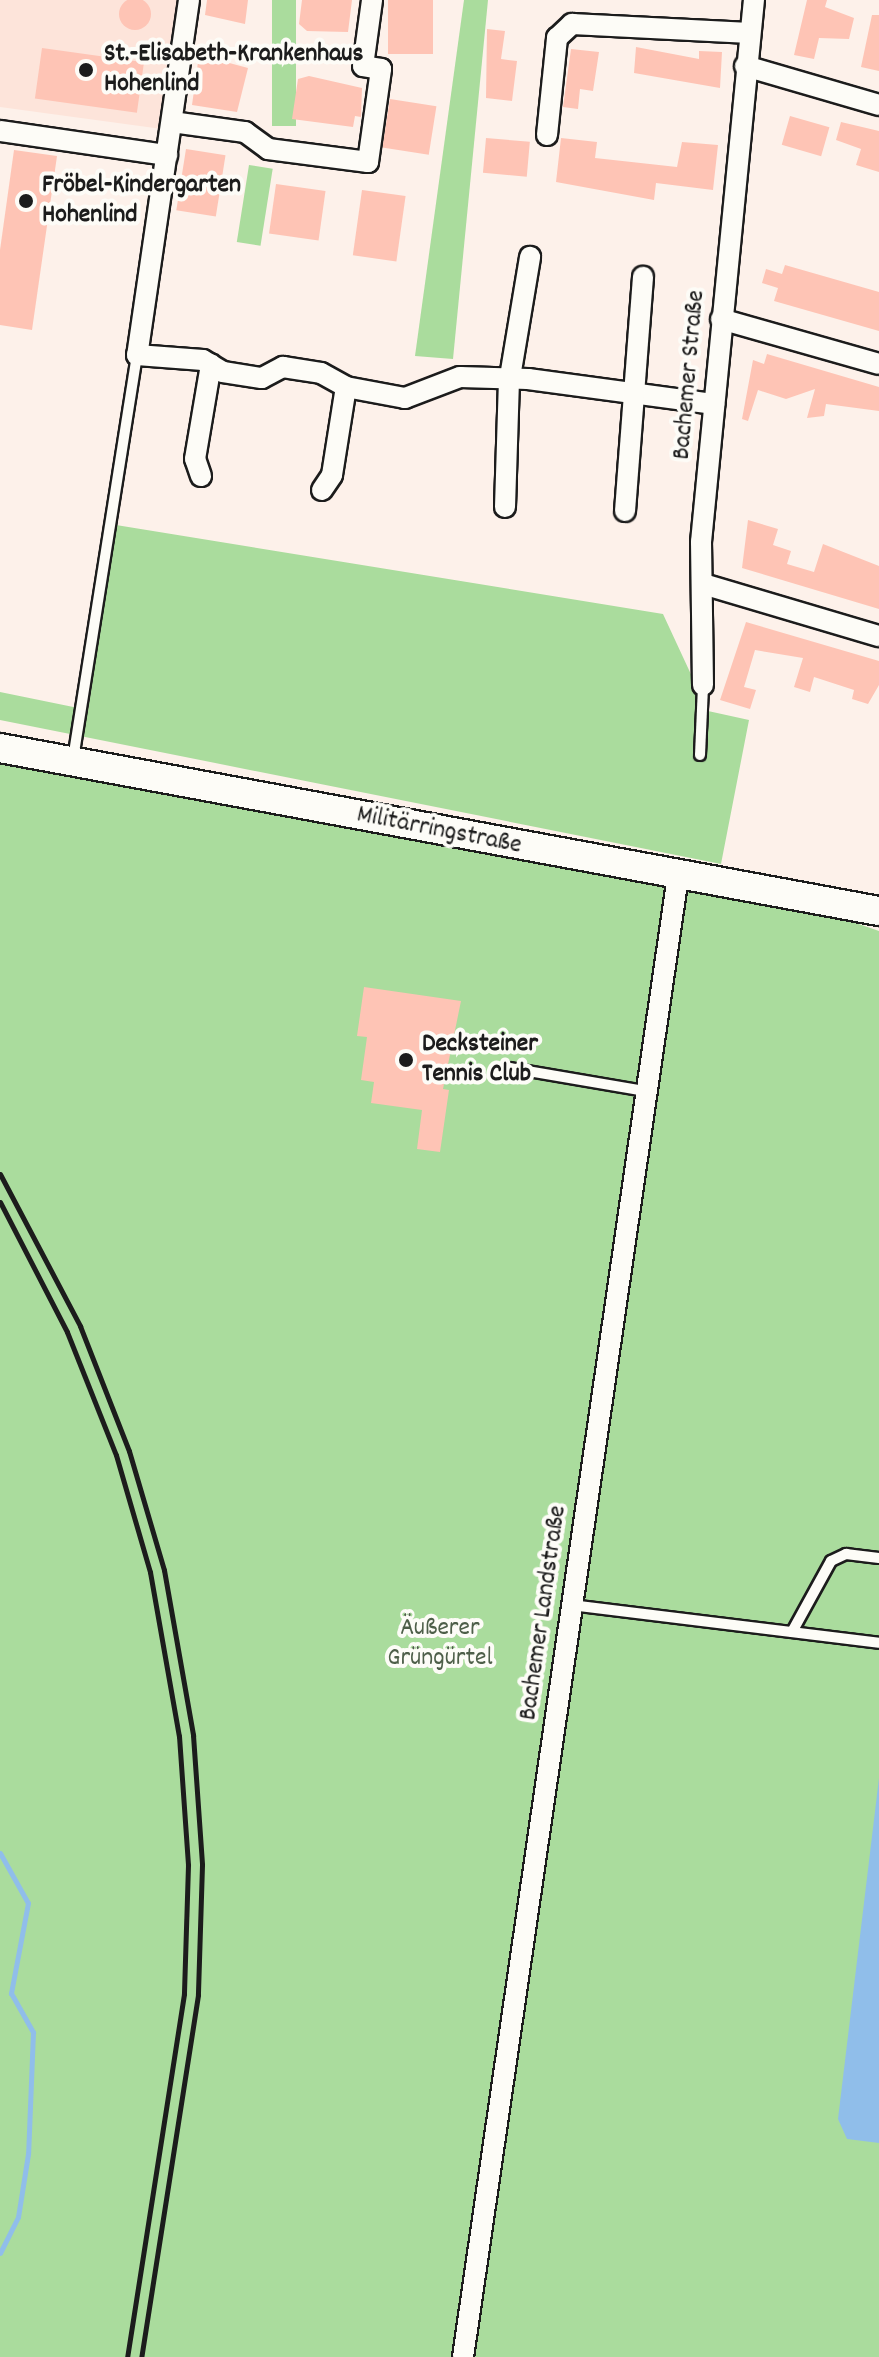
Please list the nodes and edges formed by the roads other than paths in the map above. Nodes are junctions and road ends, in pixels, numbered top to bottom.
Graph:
1 (189, 0) edge
2 (372, 0) edge
3 (754, 0) edge
4 (750, 33) junction
5 (745, 66) junction
6 (879, 105) edge
7 (172, 122) junction
8 (0, 131) edge
9 (547, 135) dead end
10 (167, 155) junction
11 (530, 257) dead end
12 (643, 277) dead end
13 (721, 319) junction
14 (137, 355) junction
15 (211, 364) junction
16 (879, 364) edge
17 (509, 383) junction
18 (346, 387) junction
19 (639, 396) junction
20 (714, 404) junction
21 (201, 476) dead end
22 (322, 490) dead end
23 (505, 507) dead end
24 (625, 511) dead end
25 (703, 584) junction
26 (879, 636) edge
27 (703, 685) joint
28 (0, 748) edge
29 (700, 755) dead end
30 (73, 761) junction
31 (678, 876) junction
32 (879, 911) edge
33 (510, 1068) dead end
34 (645, 1091) junction
35 (879, 1558) edge
36 (571, 1605) junction
37 (792, 1632) junction
38 (879, 1643) edge
39 (463, 2357) edge

1 - 7 street
2 - 7 street
3 - 4 street, Bachemer Straße
4 - 5 street, Bachemer Straße
4 - 9 street
5 - 6 street
5 - 13 street, Bachemer Straße
7 - 10 street
8 - 10 street
10 - 14 street
11 - 17 street
12 - 19 street
13 - 16 street
13 - 20 street, Bachemer Straße
14 - 15 street
14 - 30 lane
15 - 18 street
15 - 21 street
17 - 18 street
17 - 19 street
17 - 23 street
18 - 22 street
19 - 20 street
19 - 24 street
20 - 25 street, Bachemer Straße
25 - 26 street
25 - 27 street, Bachemer Straße
27 - 29 lane, Bachemer Straße
28 - 30 main road, Militärringstraße
30 - 31 main road, Militärringstraße
31 - 32 main road, Militärringstraße
31 - 34 street, Bachemer Landstraße
33 - 34 lane
34 - 36 street, Bachemer Landstraße
35 - 37 lane
36 - 37 lane
36 - 39 street, Bachemer Landstraße
37 - 38 lane

